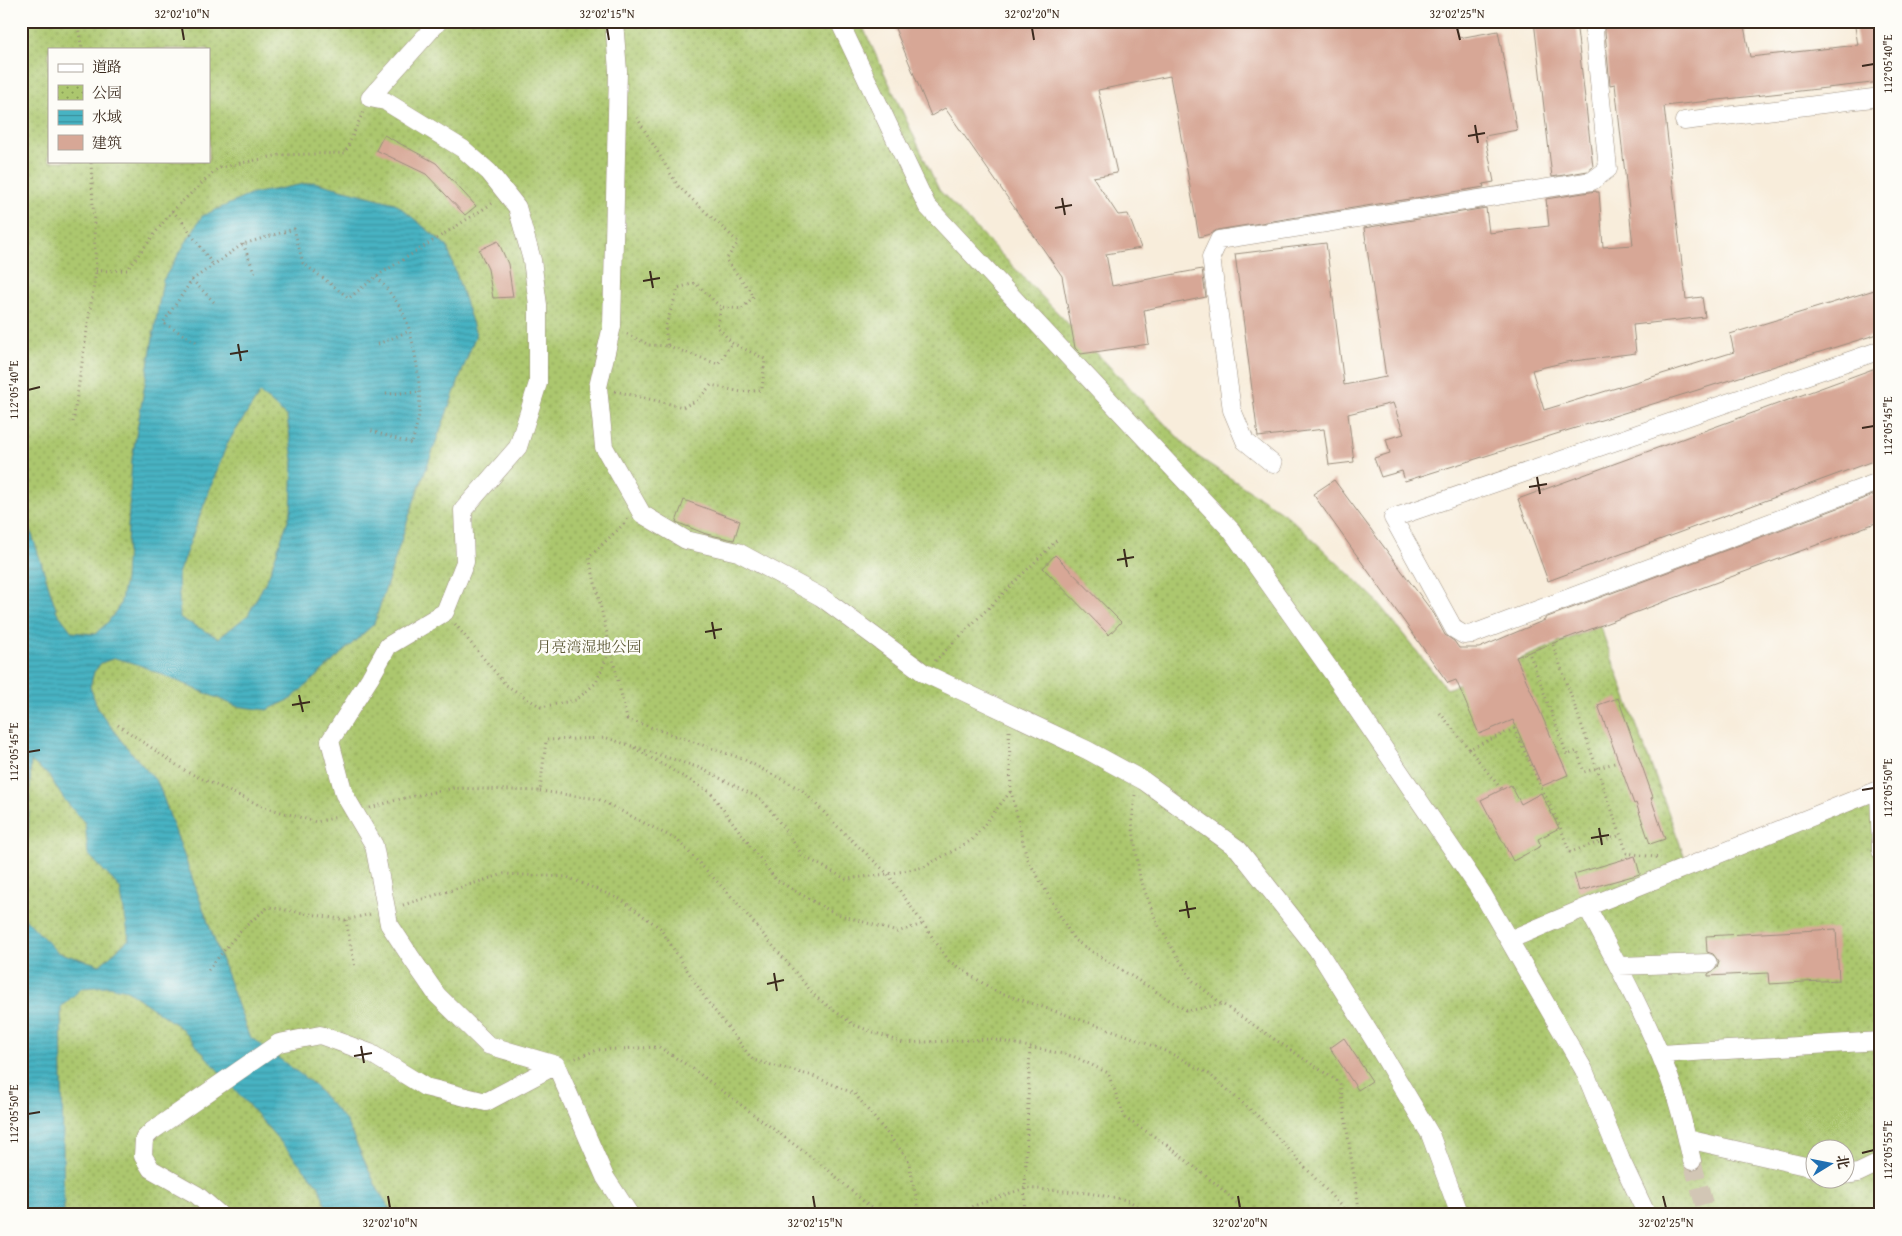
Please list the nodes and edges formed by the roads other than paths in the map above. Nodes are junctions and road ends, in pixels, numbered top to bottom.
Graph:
1 (439, 21) edge
2 (614, 21) edge
3 (840, 21) edge
4 (1593, 21) edge
5 (1881, 97) edge
6 (1684, 121) dead end
7 (1881, 350) edge
8 (1273, 464) dead end
9 (1881, 481) edge
10 (1880, 789) edge
11 (1881, 851) edge
12 (1587, 907) junction
13 (1509, 940) junction
14 (1708, 963) dead end
15 (1618, 966) junction
16 (1881, 1041) edge
17 (1660, 1054) junction
18 (556, 1065) junction
19 (1687, 1139) junction
20 (1692, 1161) tunnel mouth
21 (1881, 1162) edge
22 (1804, 1166) edge
23 (1854, 1174) edge
24 (220, 1215) edge
25 (630, 1215) edge
26 (1460, 1215) edge
27 (1648, 1215) edge

1 - 18 street
2 - 26 street
3 - 13 street
4 - 8 street
5 - 6 street
7 - 9 street
10 - 11 street
10 - 12 street
12 - 13 street
12 - 15 street
13 - 27 street
14 - 15 street
15 - 17 street
16 - 17 street
17 - 19 street
18 - 24 street
18 - 25 street
19 - 20 street
19 - 22 street
21 - 23 street

